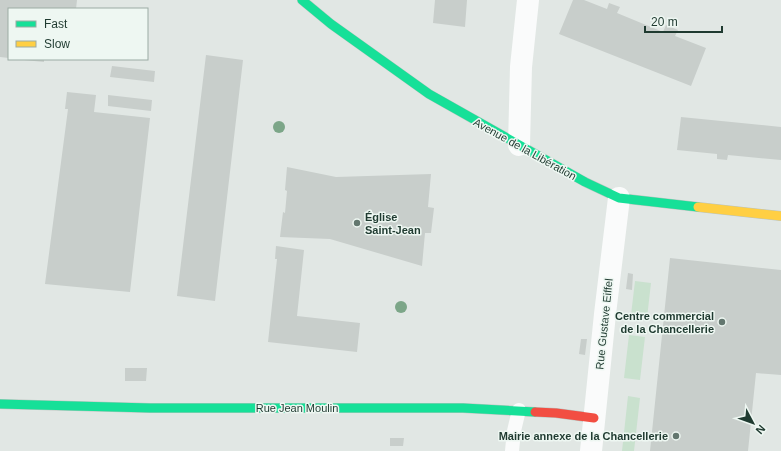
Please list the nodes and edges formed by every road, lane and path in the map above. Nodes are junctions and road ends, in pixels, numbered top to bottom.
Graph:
1 (302, 0) edge
2 (528, 0) edge
3 (519, 145) junction
4 (619, 198) junction
5 (781, 216) edge
6 (0, 404) edge
7 (519, 410) junction
8 (594, 418) junction
9 (512, 451) edge
10 (591, 451) edge

1 - 3 street, Avenue de la Libération
2 - 3 street
3 - 4 street, Avenue de la Libération
4 - 5 street, Avenue de la Libération
4 - 8 street, Rue Gustave Eiffel
6 - 7 street, Rue Jean Moulin
7 - 8 street, Rue Jean Moulin
7 - 9 lane
8 - 10 street, Rue Gustave Eiffel

